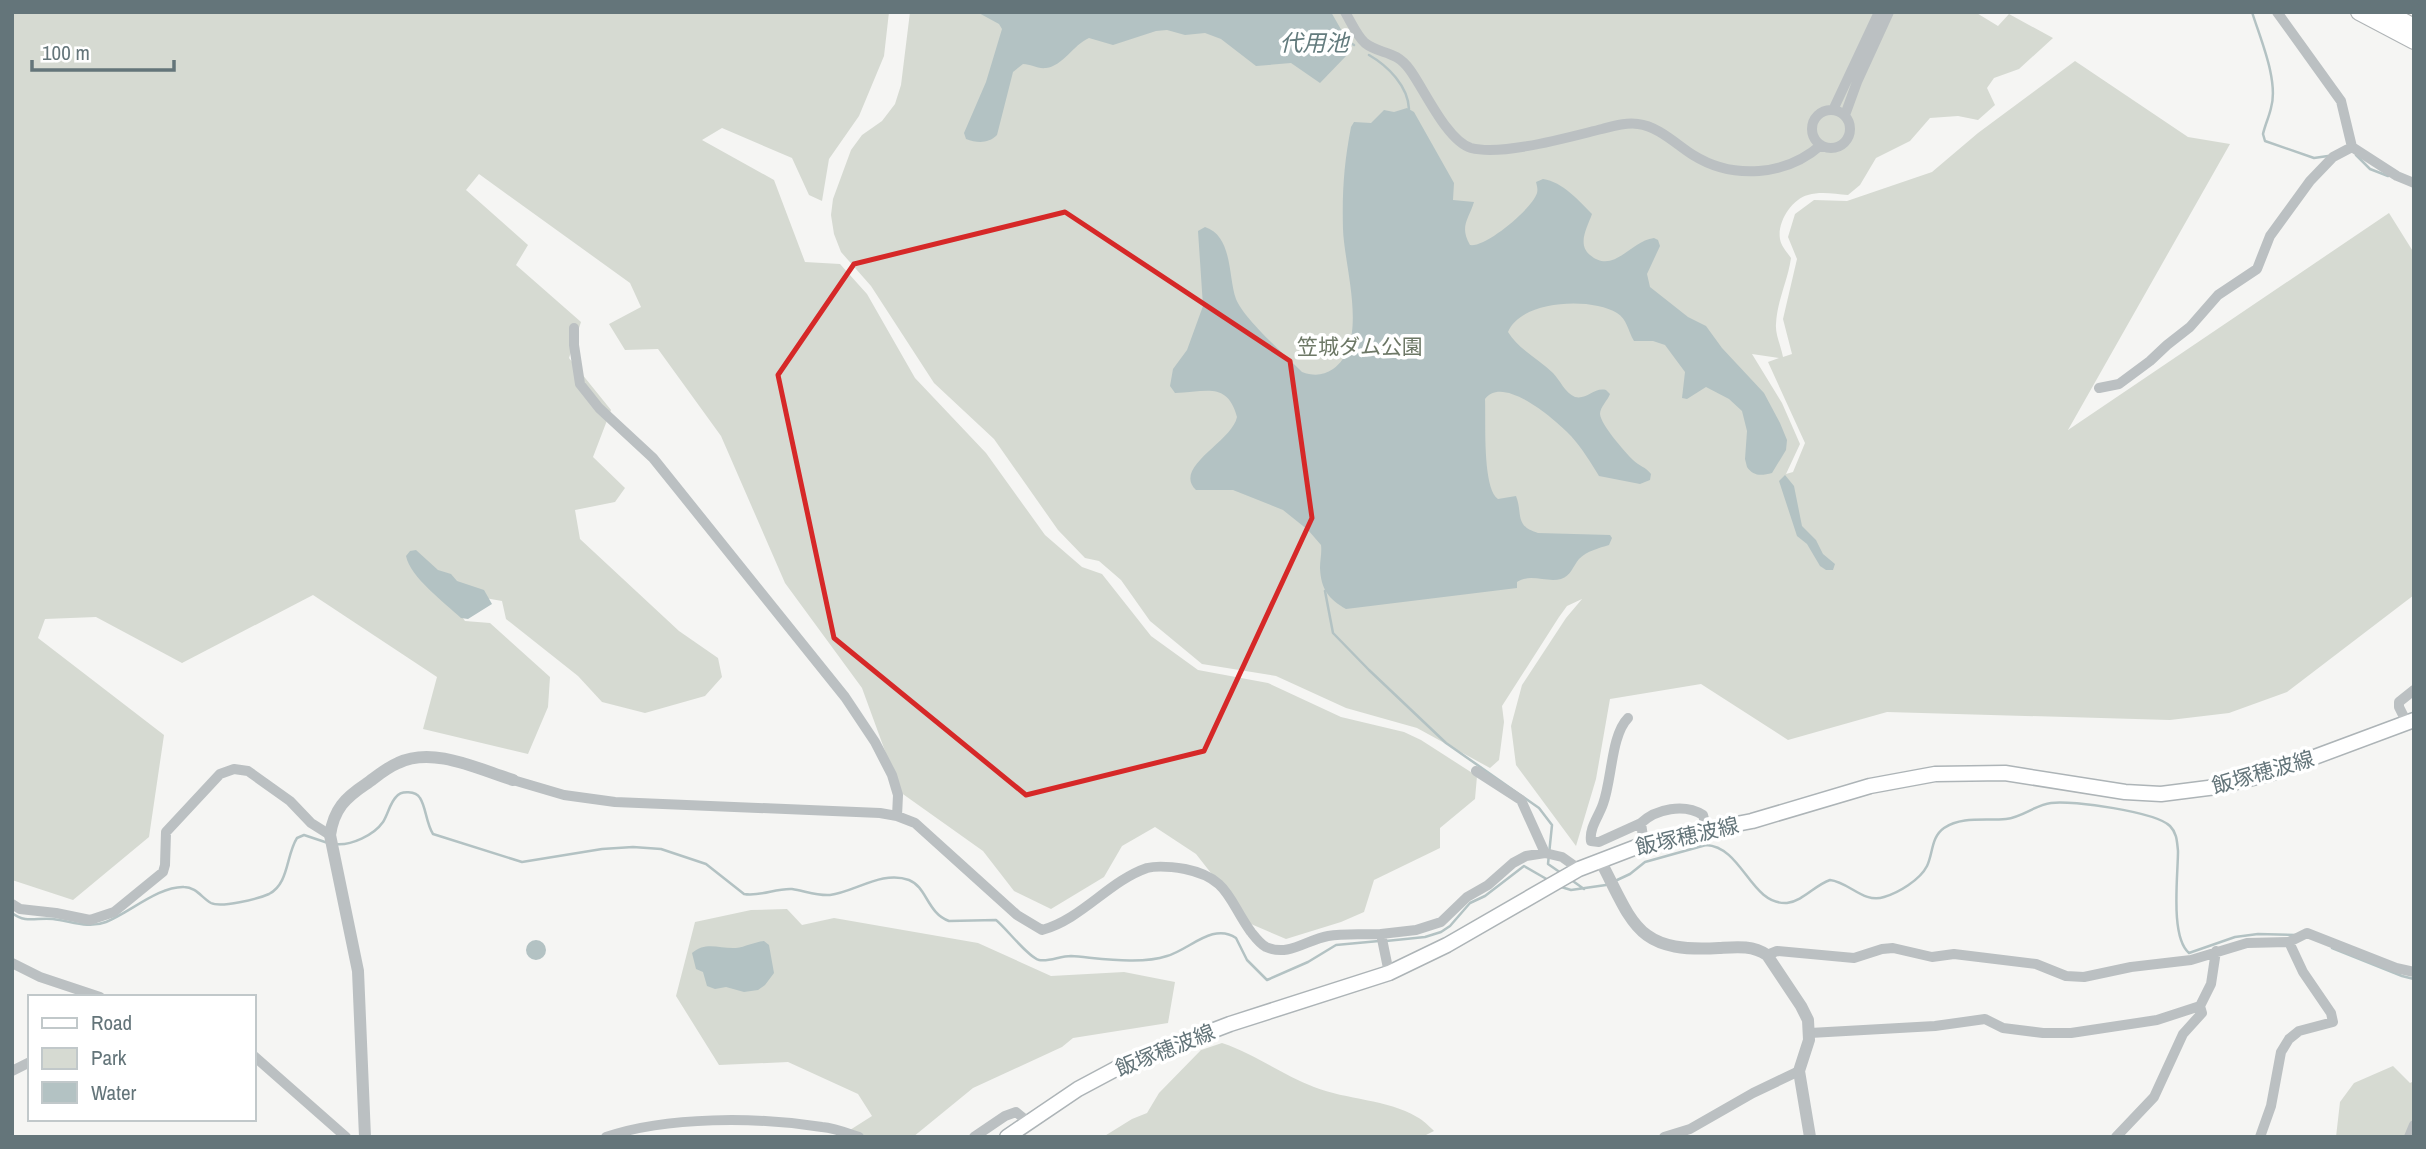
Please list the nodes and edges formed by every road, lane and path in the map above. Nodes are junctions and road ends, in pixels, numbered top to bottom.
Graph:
1 (1345, 12) edge
2 (1879, 12) edge
3 (1889, 12) edge
4 (2277, 12) edge
5 (2359, 12) edge
6 (2386, 12) edge
7 (2414, 27) edge
8 (2414, 41) edge
9 (1833, 110) junction
10 (1845, 116) junction
11 (1821, 145) junction
12 (2352, 147) junction
13 (2414, 183) edge
14 (574, 328) dead end
15 (2099, 388) dead end
16 (2414, 690) edge
17 (1628, 718) dead end
18 (2411, 722) edge
19 (1476, 771) dead end
20 (513, 780) joint
21 (897, 816) junction
22 (1641, 823) junction
23 (1707, 830) junction
24 (330, 835) junction
25 (1644, 844) junction
26 (1545, 853) junction
27 (1600, 860) junction
28 (1579, 869) junction
29 (12, 904) edge
30 (1381, 934) junction
31 (2291, 941) junction
32 (2216, 951) junction
33 (1767, 955) junction
34 (12, 963) edge
35 (2414, 972) edge
36 (1389, 973) junction
37 (94, 995) edge
38 (2200, 1006) junction
39 (1810, 1033) junction
40 (256, 1058) edge
41 (28, 1063) edge
42 (12, 1071) edge
43 (1799, 1071) junction
44 (1027, 1121) junction
45 (2414, 1125) edge
46 (346, 1137) edge
47 (365, 1137) edge
48 (606, 1137) edge
49 (859, 1137) edge
50 (974, 1137) edge
51 (1007, 1137) edge
52 (1664, 1137) edge
53 (1810, 1137) edge
54 (2116, 1137) edge
55 (2260, 1137) edge
56 (2409, 1137) edge

1 - 11 street
2 - 9 street
3 - 10 street
4 - 12 street
5 - 8 main road
6 - 7 main road
9 - 10 street
9 - 11 street
10 - 11 street
12 - 13 street
12 - 15 street
14 - 21 street
16 - 18 street
17 - 22 street
18 - 23 main road, 飯塚穂波線
19 - 26 street
20 - 21 street
20 - 24 street
21 - 30 street
22 - 23 street
22 - 25 street
23 - 25 main road, 飯塚穂波線
24 - 29 street
24 - 47 street
25 - 27 main road, 飯塚穂波線
26 - 28 street
26 - 30 street
27 - 28 main road, 飯塚穂波線
27 - 33 street
28 - 36 main road, 飯塚穂波線
30 - 36 street
31 - 32 street
31 - 35 street
31 - 55 street
32 - 33 street
32 - 38 street
33 - 39 street
34 - 37 street
36 - 44 main road, 飯塚穂波線
38 - 39 street
38 - 54 street
39 - 43 street
40 - 46 street
41 - 42 street
43 - 52 street
43 - 53 street
44 - 50 street
44 - 51 main road, 飯塚穂波線
45 - 56 street
48 - 49 street

